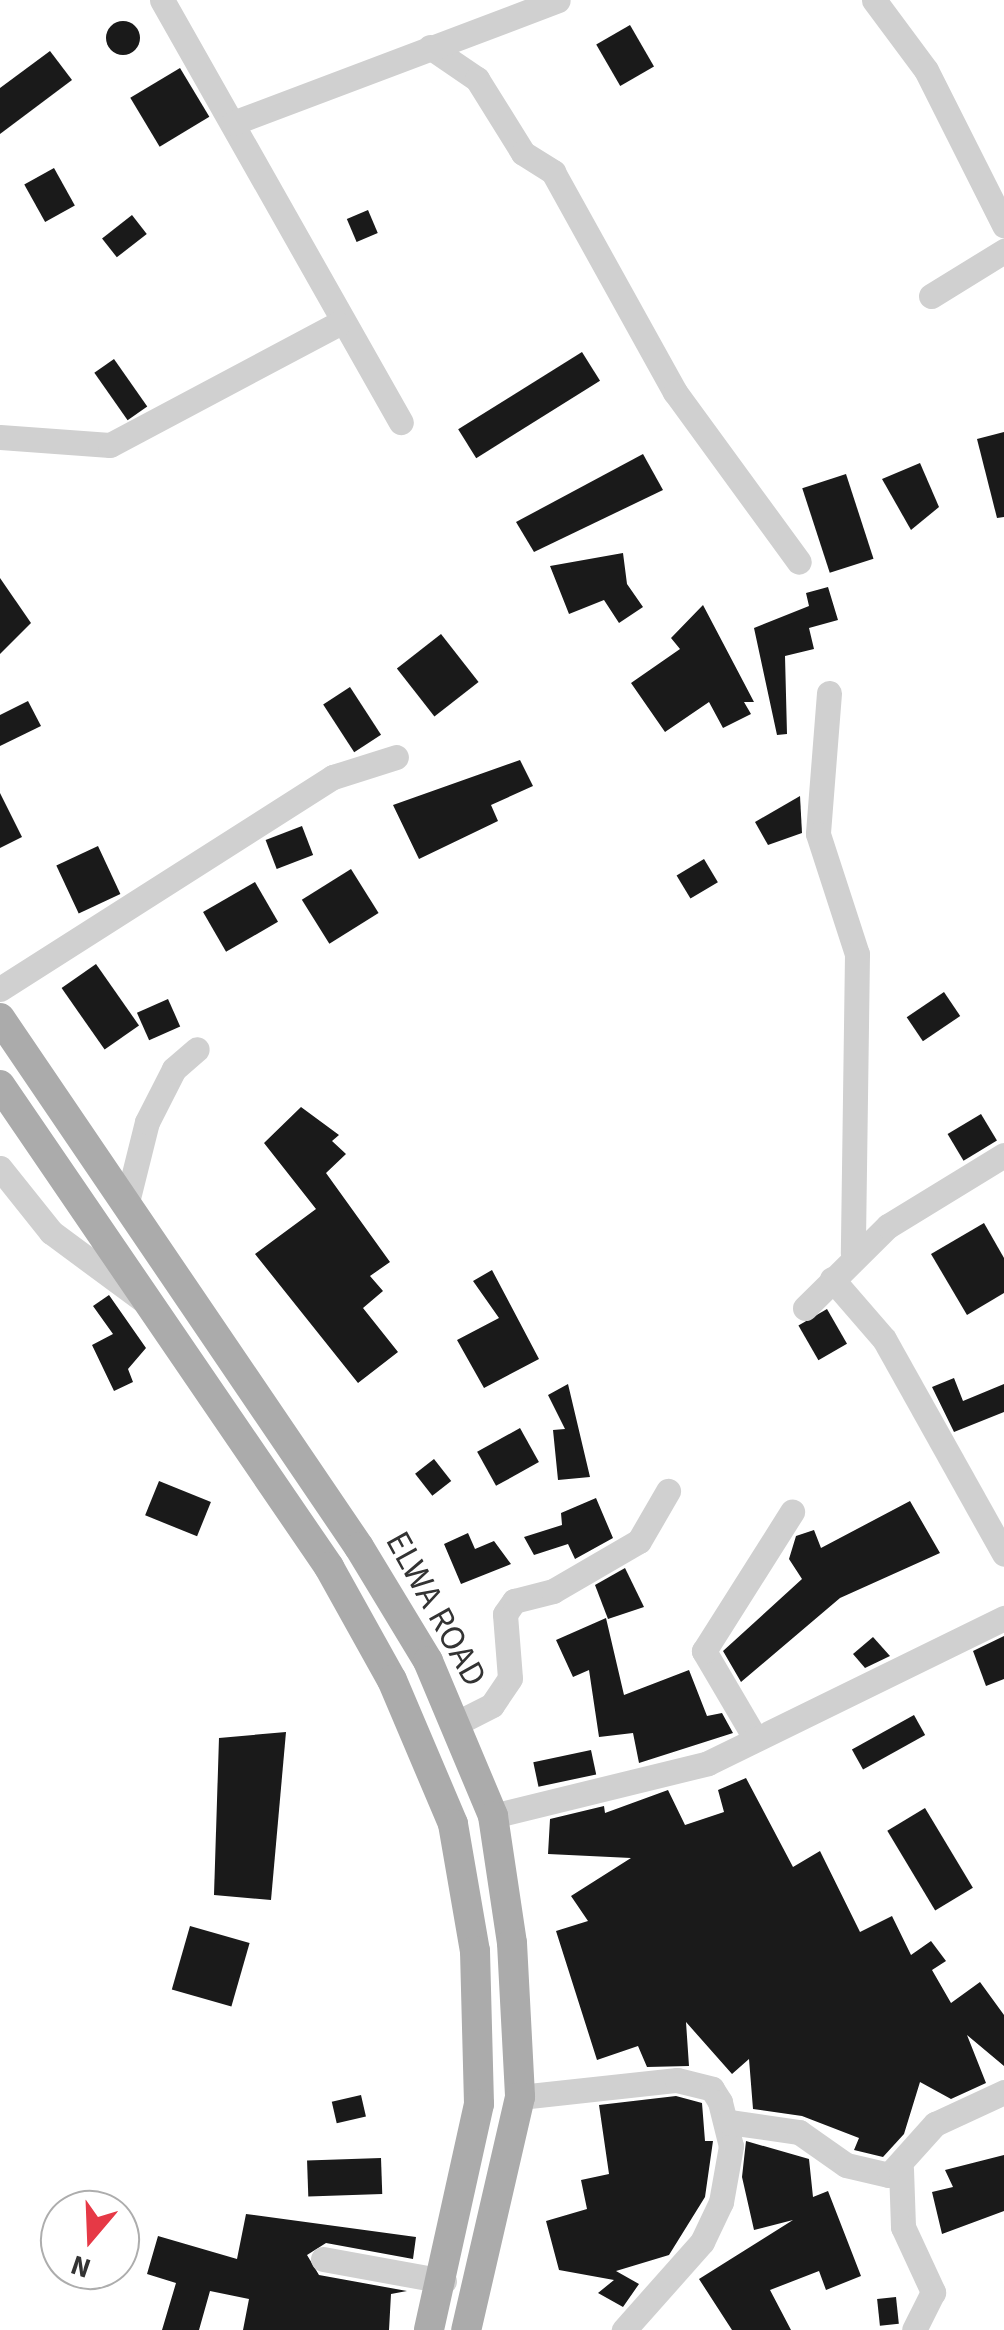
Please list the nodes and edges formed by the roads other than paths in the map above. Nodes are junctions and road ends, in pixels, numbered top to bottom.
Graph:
1 (162, 0) edge
2 (558, 0) edge
3 (874, 0) edge
4 (430, 47) junction
5 (232, 123) junction
6 (1004, 225) edge
7 (1004, 251) edge
8 (931, 296) dead end
9 (338, 324) junction
10 (401, 422) dead end
11 (1, 433) edge
12 (800, 562) dead end
13 (829, 693) dead end
14 (396, 757) dead end
15 (0, 988) edge
16 (0, 1018) edge
17 (197, 1049) dead end
18 (0, 1085) edge
19 (1004, 1156) edge
20 (0, 1168) edge
21 (127, 1202) junction
22 (853, 1254) junction
23 (832, 1279) junction
24 (148, 1302) junction
25 (805, 1308) dead end
26 (668, 1491) dead end
27 (792, 1512) dead end
28 (1004, 1554) edge
29 (1004, 1618) edge
30 (456, 1723) junction
31 (755, 1738) junction
32 (493, 1816) junction
33 (1004, 2092) edge
34 (520, 2098) junction
35 (729, 2122) junction
36 (901, 2170) junction
37 (322, 2259) dead end
38 (444, 2281) junction
39 (429, 2330) edge
40 (466, 2330) edge
41 (624, 2330) edge
42 (914, 2330) edge

1 - 5 street
2 - 4 street
3 - 6 street
4 - 5 street
4 - 12 street
5 - 9 street
7 - 8 street
9 - 10 street
9 - 11 street
13 - 22 street
14 - 15 street
16 - 21 main road, ELWA ROAD
17 - 21 street
18 - 24 main road, ELWA ROAD
19 - 22 street
20 - 24 street
21 - 30 main road, ELWA ROAD
22 - 23 street
23 - 25 street
23 - 28 street
24 - 38 main road, ELWA ROAD
26 - 30 street
27 - 31 street
29 - 31 street
30 - 32 main road, ELWA ROAD
31 - 32 street
32 - 34 main road, ELWA ROAD
33 - 36 street
34 - 35 street
34 - 40 main road, ELWA ROAD
35 - 36 street
35 - 41 street
36 - 42 street
37 - 38 street
38 - 39 main road, ELWA ROAD

